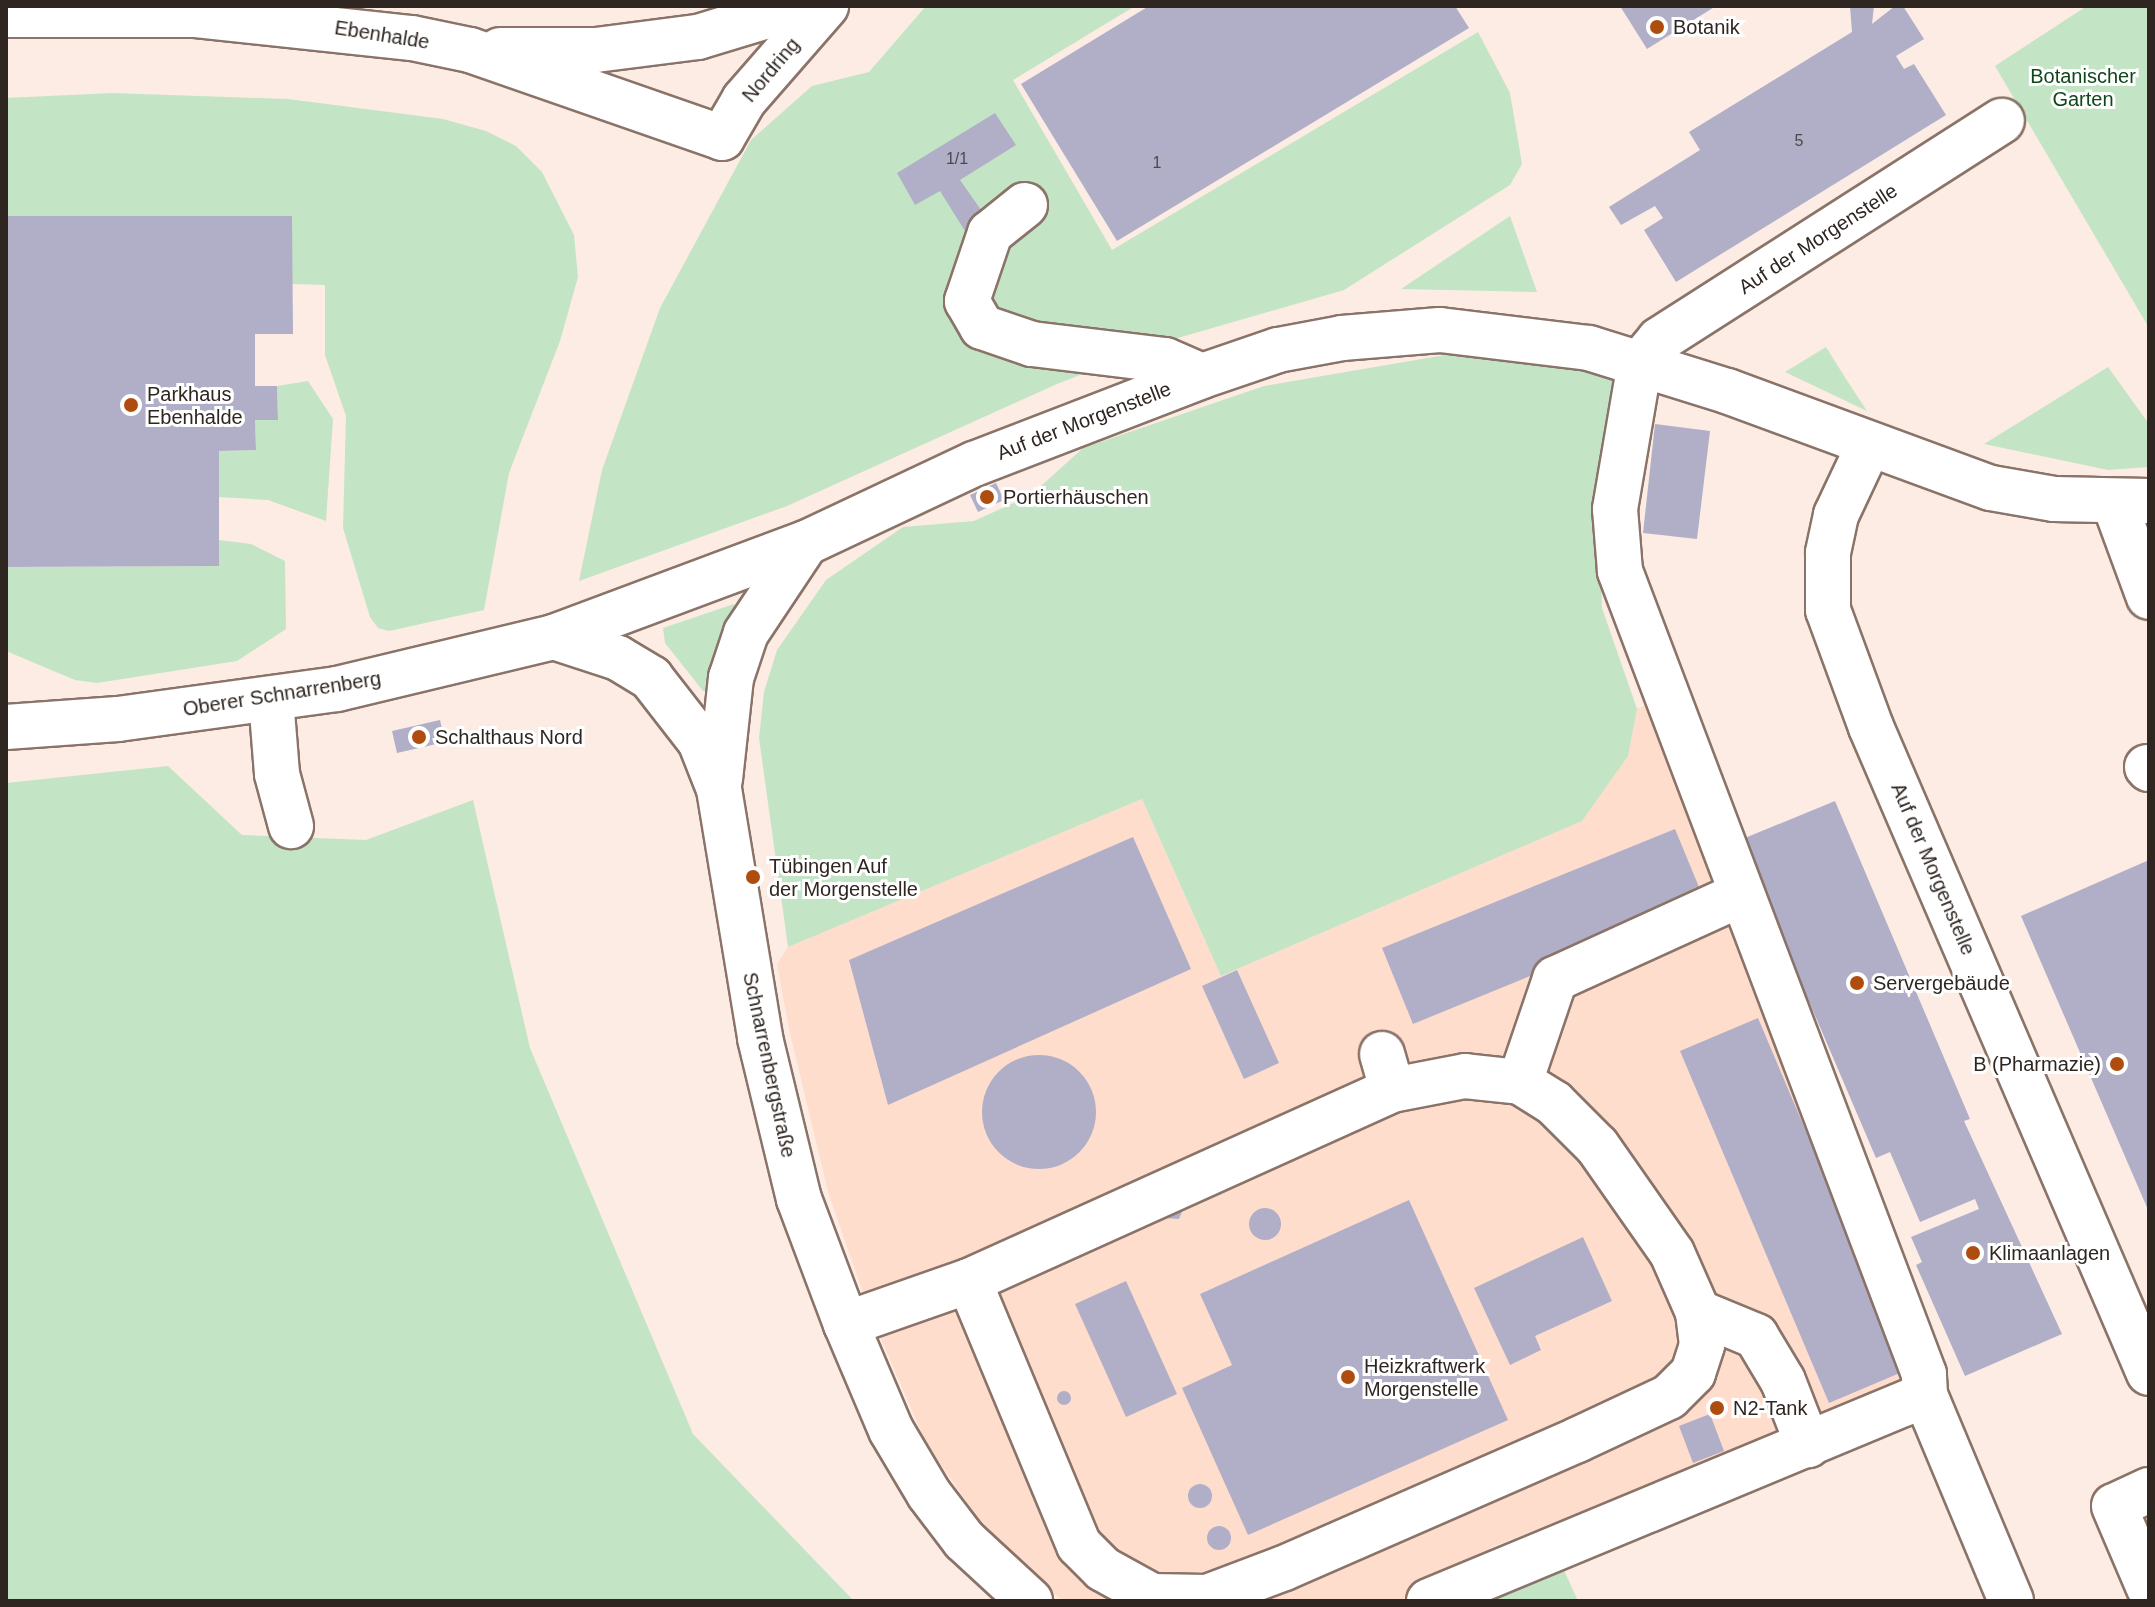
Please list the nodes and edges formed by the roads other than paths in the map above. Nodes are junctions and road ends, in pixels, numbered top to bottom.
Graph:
1 (800, 6) edge
2 (826, 6) edge
3 (6, 15) edge
4 (470, 50) junction
5 (2002, 121) dead end
6 (722, 138) joint
7 (1025, 205) dead end
8 (1640, 363) junction
9 (1202, 376) junction
10 (1868, 447) junction
11 (2131, 501) edge
12 (806, 543) junction
13 (2149, 597) edge
14 (554, 637) junction
15 (271, 699) junction
16 (6, 727) edge
17 (719, 789) junction
18 (291, 826) dead end
19 (1739, 895) junction
20 (1520, 1082) junction
21 (969, 1281) junction
22 (1698, 1312) junction
23 (846, 1324) junction
24 (2149, 1373) edge
25 (1925, 1395) junction
26 (1808, 1445) junction
27 (2149, 1490) edge
28 (964, 1540) junction
29 (2149, 1588) edge
30 (984, 1601) edge
31 (1030, 1601) edge
32 (1429, 1601) edge
33 (2011, 1601) edge

1 - 4 street, Ebenhalde
2 - 6 street, Nordring
3 - 4 street, Ebenhalde
4 - 6 street, Ebenhalde
5 - 8 street, Auf der Morgenstelle
7 - 9 street
8 - 9 street, Auf der Morgenstelle
8 - 10 street, Auf der Morgenstelle
8 - 19 street
9 - 12 street, Auf der Morgenstelle
10 - 11 street, Auf der Morgenstelle
10 - 24 street, Auf der Morgenstelle
11 - 13 street
12 - 14 street, Auf der Morgenstelle
12 - 17 street
14 - 15 street, Oberer Schnarrenberg
14 - 17 street, Schnarrenbergstraße
15 - 16 street, Oberer Schnarrenberg
15 - 18 street
17 - 23 street, Schnarrenbergstraße
19 - 20 street
19 - 25 street
20 - 21 street
20 - 22 street
21 - 22 street
21 - 23 street
22 - 26 street
23 - 28 street, Schnarrenbergstraße
25 - 26 street
25 - 33 street
26 - 32 street
27 - 29 street
28 - 30 street, Schnarrenbergstraße
28 - 31 street, Schnarrenbergstraße

